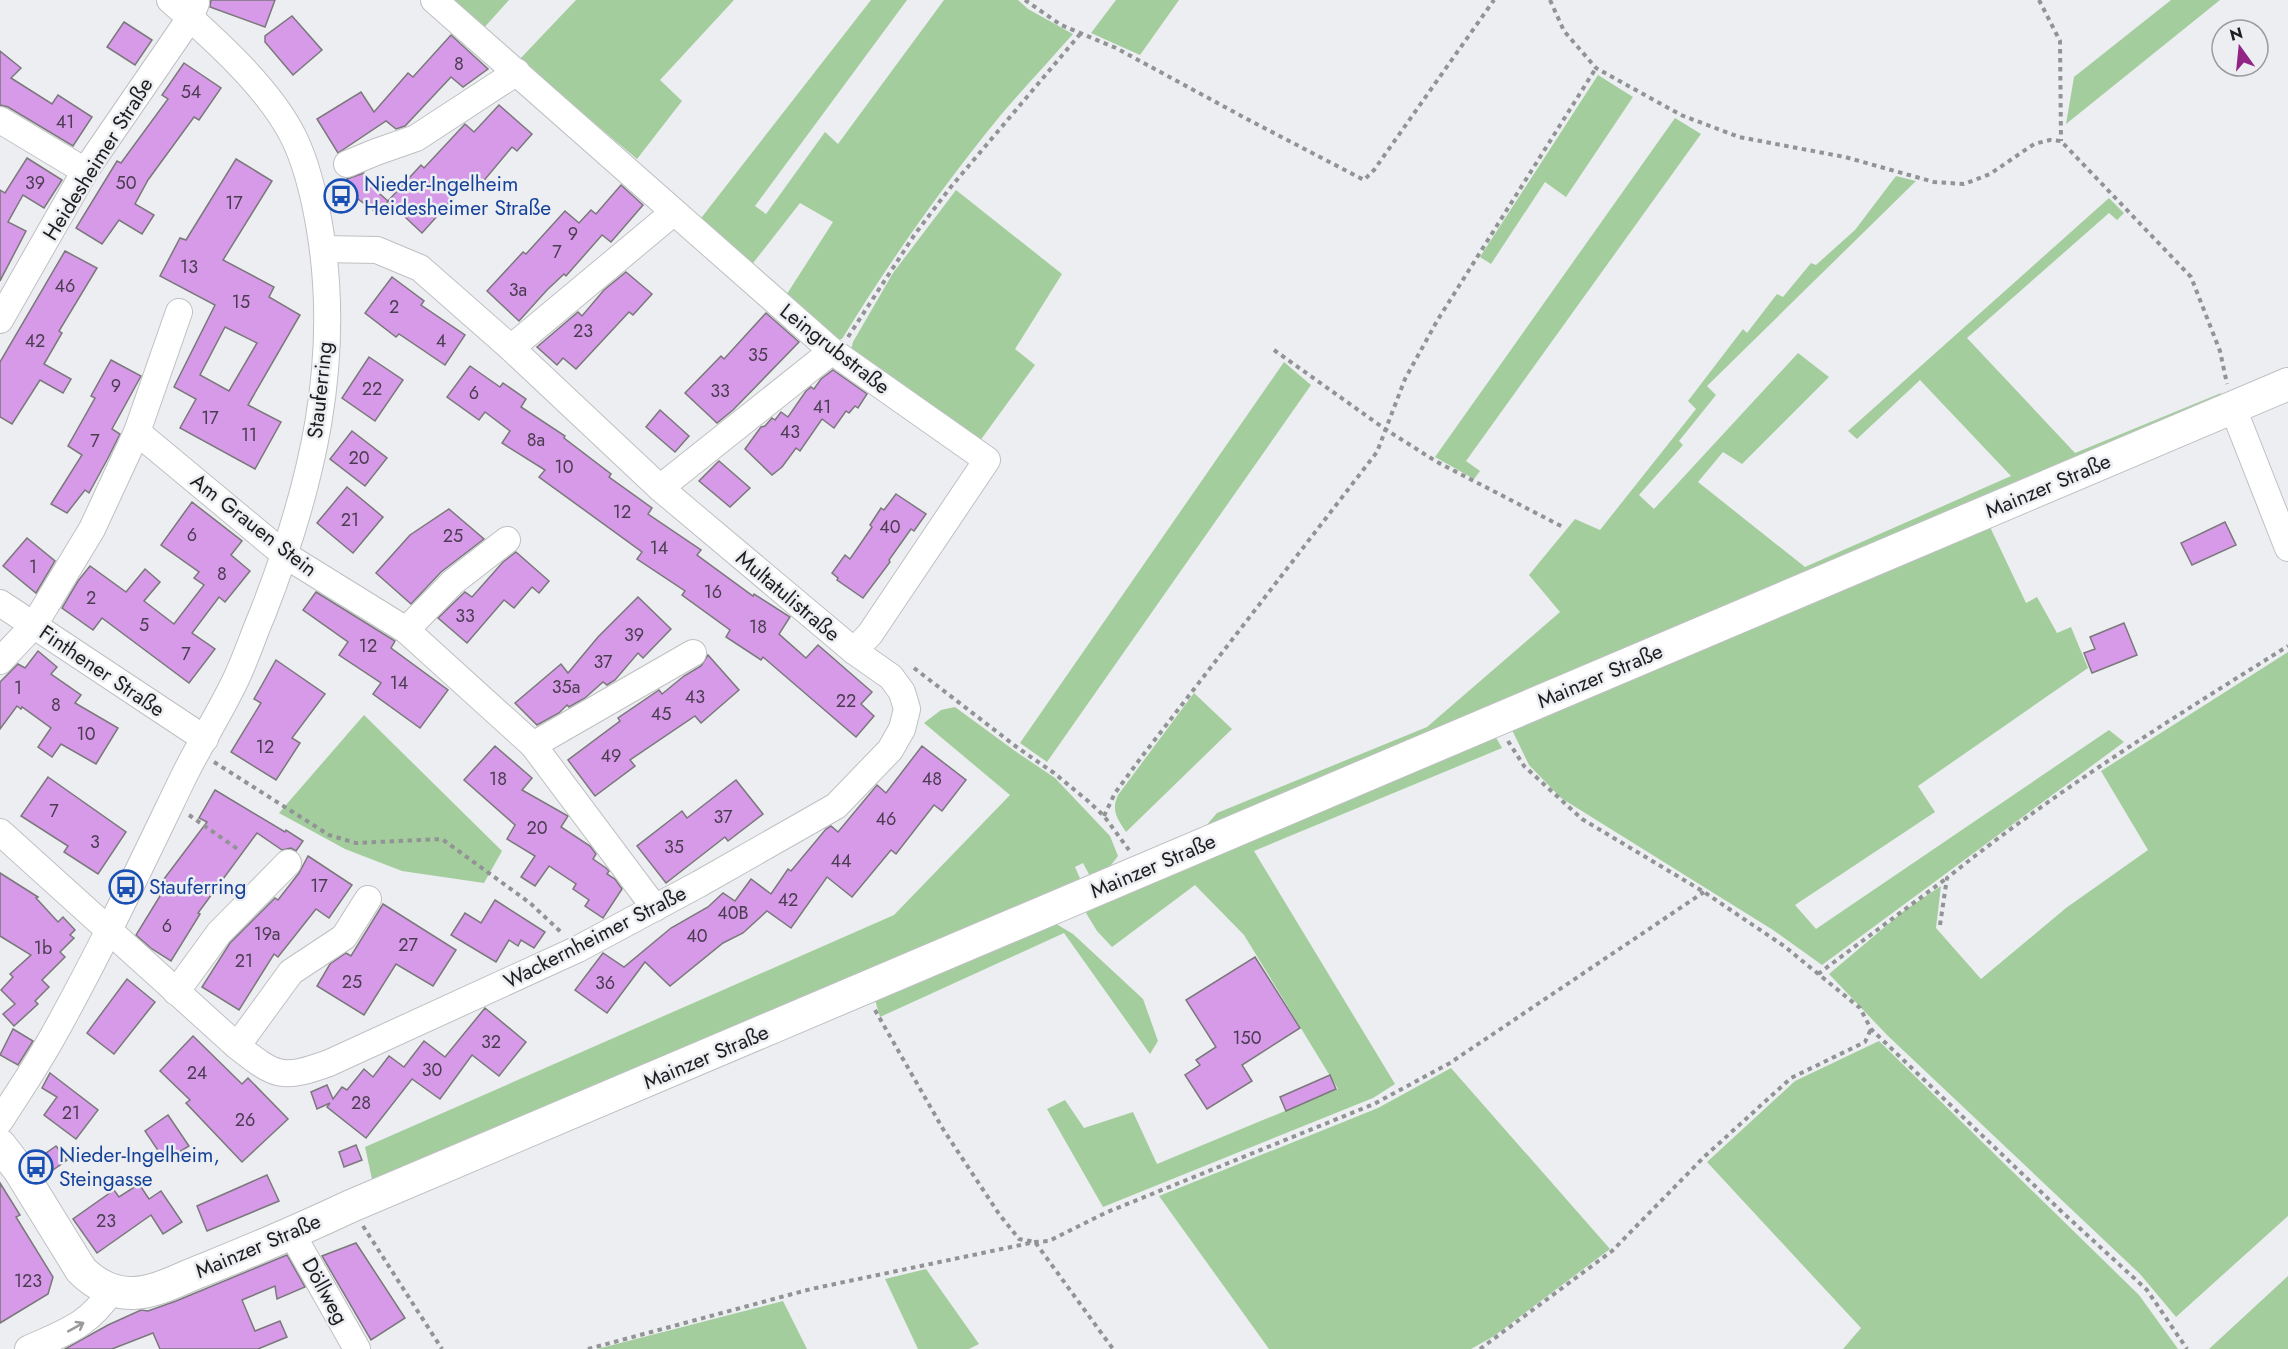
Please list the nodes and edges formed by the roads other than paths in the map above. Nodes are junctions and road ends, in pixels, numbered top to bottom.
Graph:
1 (170, 0) edge
2 (434, 0) edge
3 (194, 9) edge
4 (517, 72) junction
5 (0, 120) edge
6 (347, 164) dead end
7 (85, 171) junction
8 (675, 212) junction
9 (323, 249) junction
10 (179, 312) dead end
11 (0, 320) edge
12 (511, 348) junction
13 (832, 351) junction
14 (2288, 384) edge
15 (2232, 408) junction
16 (137, 432) junction
17 (660, 488) junction
18 (507, 540) dead end
19 (2288, 548) edge
20 (285, 555) junction
21 (0, 603) edge
22 (34, 625) junction
23 (406, 630) junction
24 (854, 651) junction
25 (693, 653) dead end
26 (0, 661) edge
27 (907, 709) joint
28 (205, 739) junction
29 (533, 745) junction
30 (0, 832) edge
31 (288, 863) dead end
32 (368, 898) dead end
33 (655, 908) junction
34 (109, 932) junction
35 (177, 992) junction
36 (237, 1046) junction
37 (0, 1121) edge
38 (0, 1145) edge
39 (292, 1234) junction
40 (112, 1290) junction
41 (28, 1349) edge
42 (357, 1349) edge

1 - 3 street, Stauferring
2 - 4 street, Leingrubstraße
3 - 7 street, Heidesheimer Straße
3 - 9 street, Stauferring
4 - 6 street
4 - 8 street, Leingrubstraße
5 - 7 street
7 - 11 street, Heidesheimer Straße
8 - 12 street
8 - 13 street, Leingrubstraße
9 - 12 street, Multatulistraße
9 - 20 street, Stauferring
10 - 16 street
12 - 17 street, Multatulistraße
13 - 17 street
13 - 24 street, Leingrubstraße
14 - 15 main road, Mainzer Straße
15 - 19 street
15 - 39 main road, Mainzer Straße
16 - 20 street, Am Grauen Stein
16 - 22 street
17 - 24 street, Multatulistraße
18 - 23 street
20 - 23 street, Am Grauen Stein
20 - 28 street, Stauferring
21 - 22 street, Finthener Straße
22 - 26 street
22 - 28 street, Finthener Straße
23 - 29 street, Am Grauen Stein
24 - 27 street, Multatulistraße
25 - 29 street
27 - 33 street, Wackernheimer Straße
28 - 34 street, Stauferring
29 - 33 street, Am Grauen Stein
30 - 34 street, Wackernheimer Straße
31 - 35 street
32 - 36 street
33 - 36 street, Wackernheimer Straße
34 - 35 street, Wackernheimer Straße
34 - 37 street, Stauferring
35 - 36 street, Wackernheimer Straße
38 - 40 main road
39 - 40 main road, Mainzer Straße
39 - 42 street, Döllweg
41 -> 40 street

